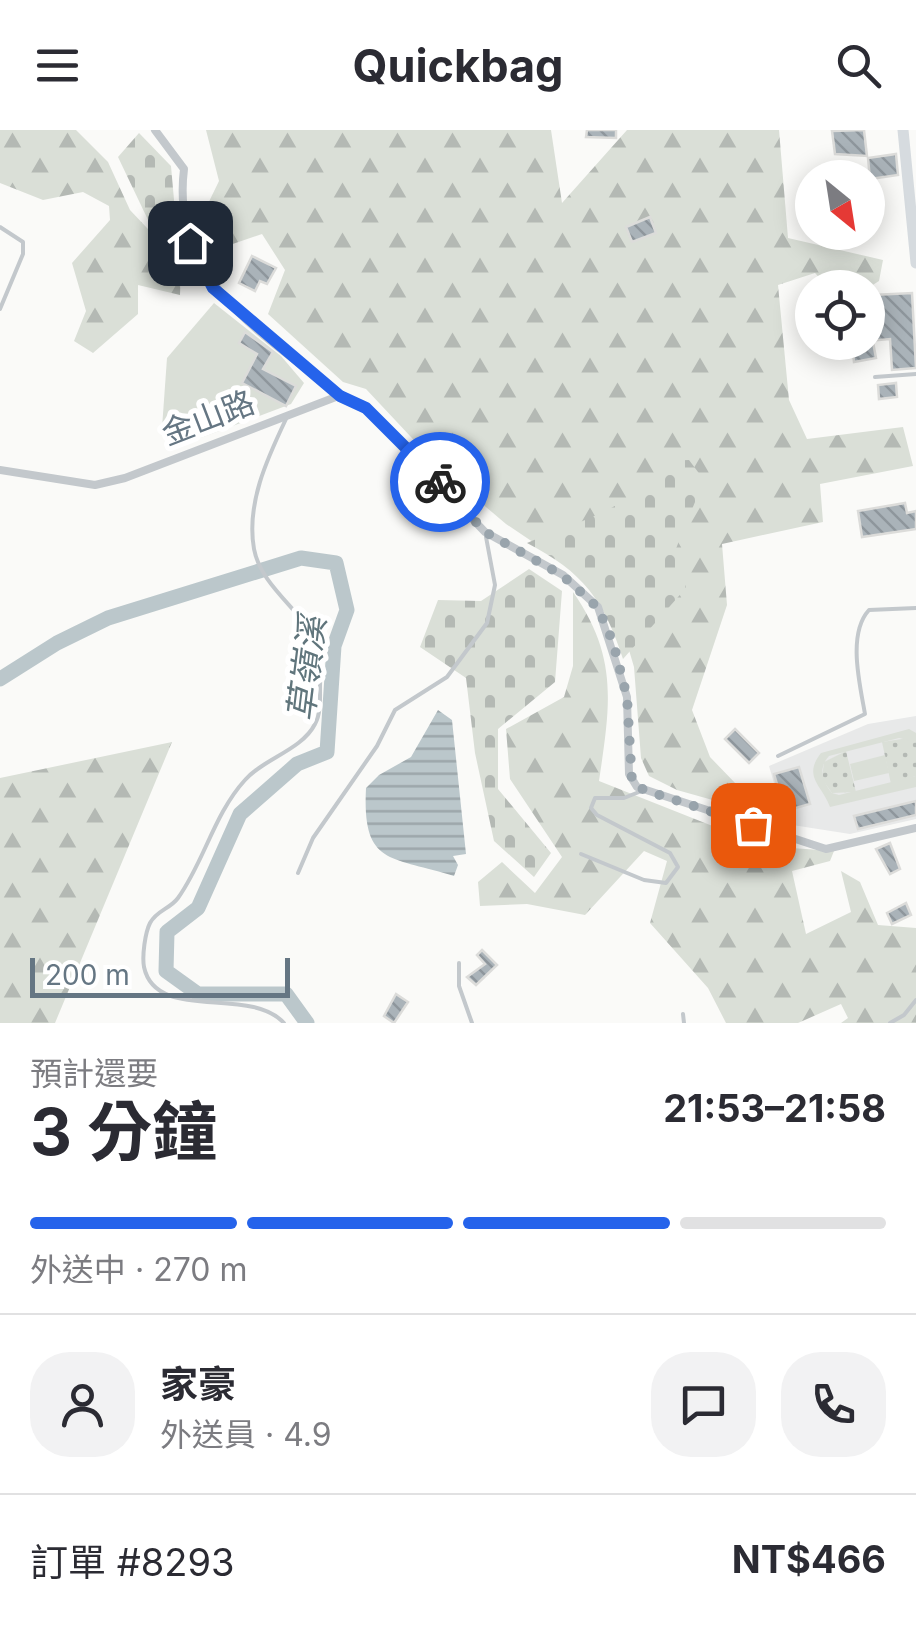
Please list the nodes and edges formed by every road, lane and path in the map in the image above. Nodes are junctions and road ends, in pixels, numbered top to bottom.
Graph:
1 (155, 130) edge
2 (903, 130) edge
3 (0, 228) edge
4 (916, 263) edge
5 (0, 309) edge
6 (916, 374) edge
7 (875, 377) dead end
8 (340, 396) junction
9 (288, 413) junction
10 (0, 470) edge
11 (485, 532) junction
12 (916, 608) edge
13 (778, 756) dead end
14 (644, 790) junction
15 (916, 828) edge
16 (581, 854) dead end
17 (298, 873) dead end
18 (460, 963) dead end
19 (916, 1000) edge
20 (174, 1006) dead end
21 (206, 1011) dead end
22 (683, 1014) dead end
23 (284, 1023) edge
24 (472, 1023) edge
25 (684, 1023) edge
26 (890, 1023) edge

1 - 8 street
2 - 4 street
3 - 5 lane
6 - 7 lane
8 - 9 street, 金山路
8 - 11 street
9 - 10 street, 金山路
9 - 20 lane
11 - 14 street
11 - 17 lane
12 - 13 lane
14 - 15 street
14 - 16 lane
18 - 24 lane
19 - 26 lane
21 - 23 lane
22 - 25 lane

